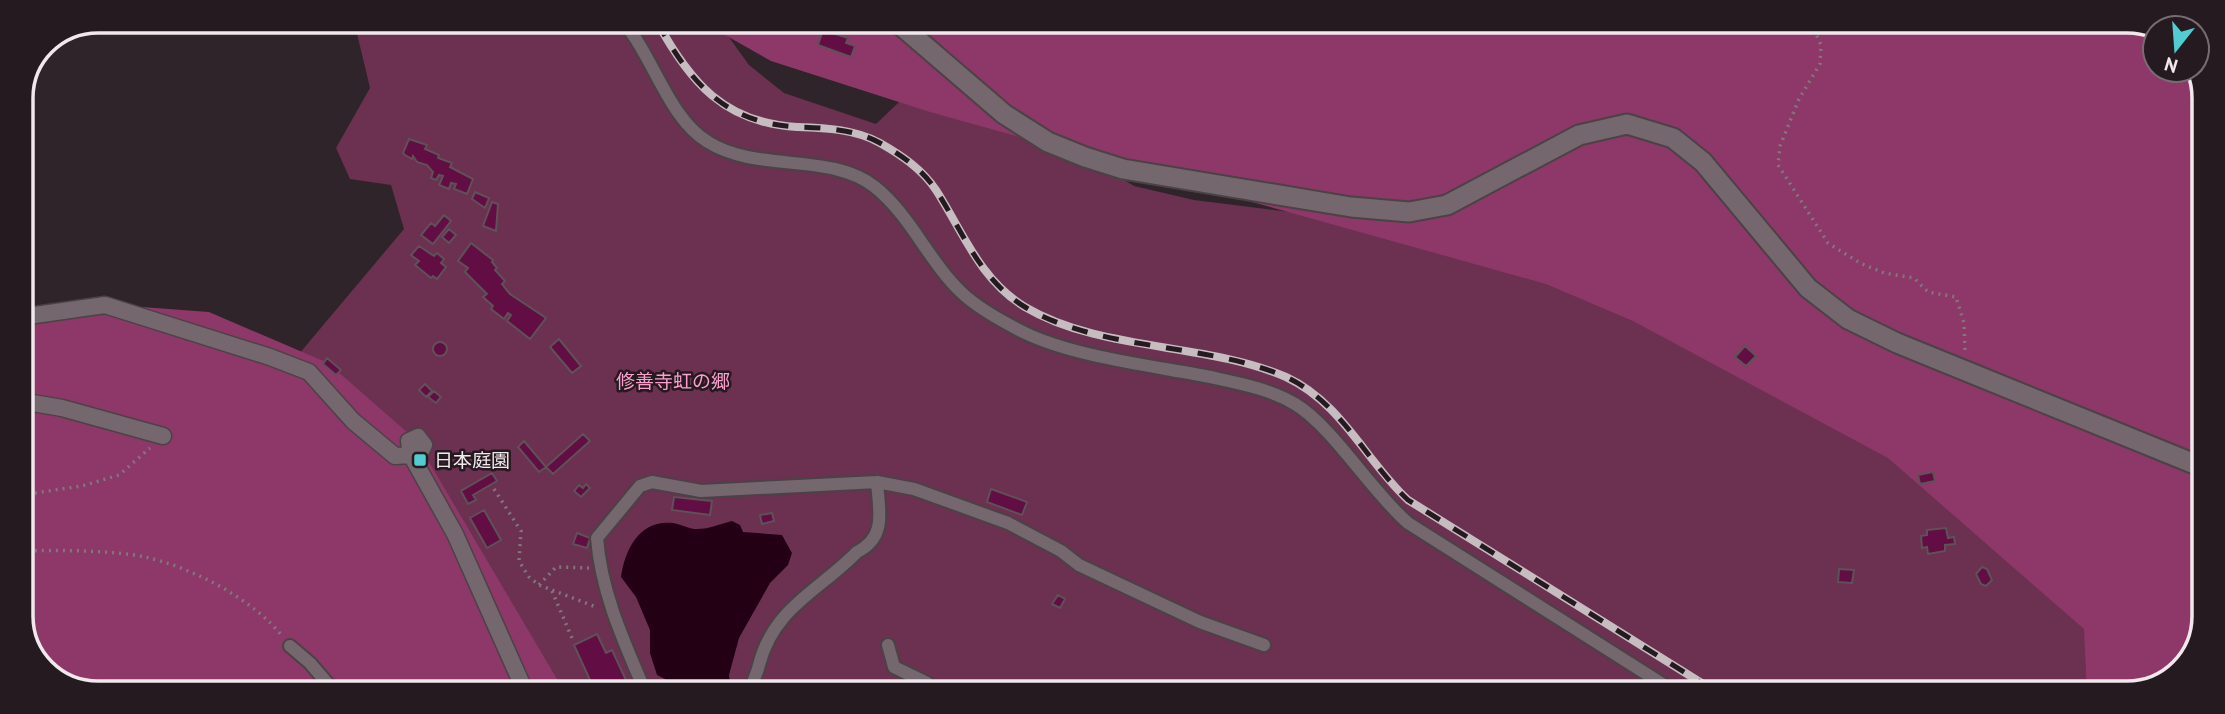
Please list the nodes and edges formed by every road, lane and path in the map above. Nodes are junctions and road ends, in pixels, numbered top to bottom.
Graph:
1 (630, 33) edge
2 (910, 33) edge
3 (1816, 33) edge
4 (33, 315) edge
5 (1965, 370) junction
6 (33, 403) edge
7 (163, 436) joint
8 (2192, 463) edge
9 (877, 482) junction
10 (494, 489) dead end
11 (33, 493) edge
12 (33, 552) edge
13 (599, 568) junction
14 (539, 585) junction
15 (552, 590) junction
16 (619, 627) junction
17 (572, 638) dead end
18 (888, 645) dead end
19 (1264, 645) dead end
20 (290, 646) joint
21 (325, 681) edge
22 (521, 681) edge
23 (641, 681) edge
24 (753, 681) edge
25 (924, 681) edge
26 (1658, 681) edge

1 - 26 street
2 - 5 street
3 - 5 path
4 - 22 street
5 - 8 street
6 - 7 street
7 - 11 path
9 - 13 street
9 - 19 street
9 - 24 street
10 - 14 path
12 - 20 path
13 - 14 path
13 - 16 street
14 - 15 path
15 - 16 path
15 - 17 path
16 - 23 street
18 - 25 street
20 - 21 street

